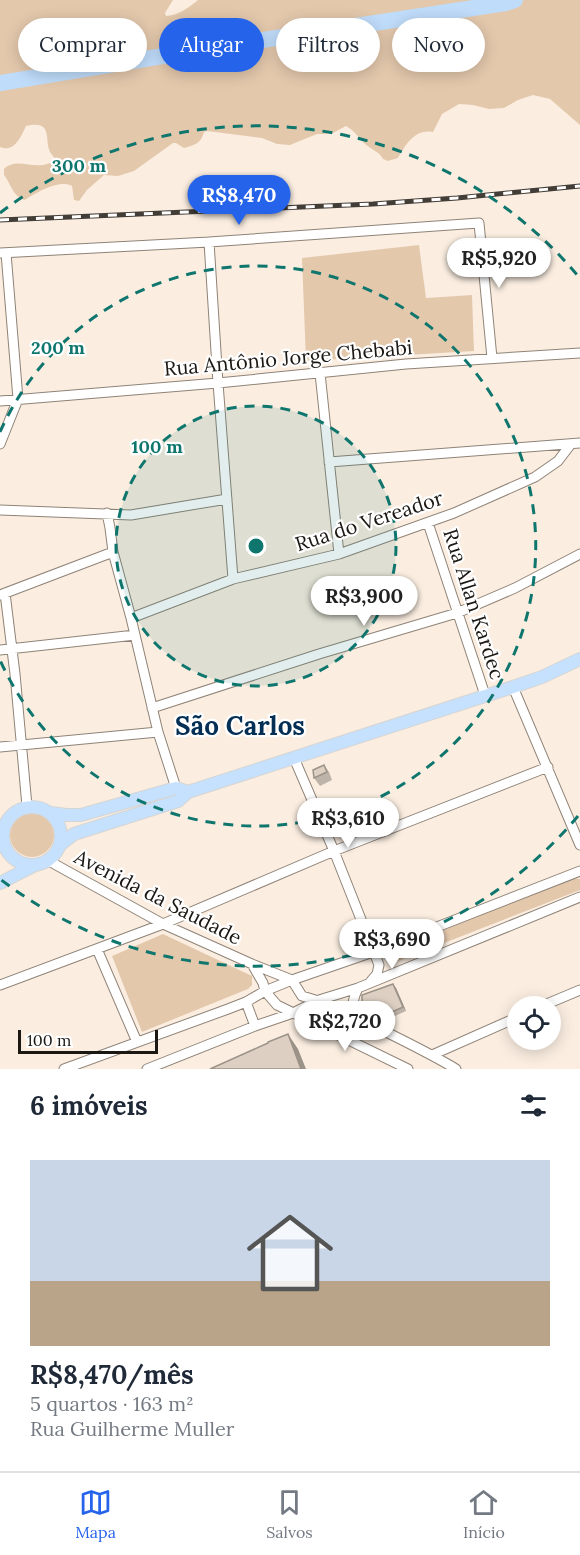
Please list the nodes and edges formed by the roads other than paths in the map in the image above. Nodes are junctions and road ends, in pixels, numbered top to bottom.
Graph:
1 (210, 242) junction
2 (3, 253) edge
3 (580, 353) edge
4 (492, 358) junction
5 (320, 373) junction
6 (218, 383) junction
7 (18, 399) junction
8 (0, 401) edge
9 (0, 444) edge
10 (575, 444) edge
11 (329, 462) junction
12 (227, 499) junction
13 (0, 510) edge
14 (107, 513) junction
15 (428, 524) junction
16 (113, 552) junction
17 (339, 554) junction
18 (580, 554) edge
19 (233, 579) junction
20 (3, 594) edge
21 (458, 613) junction
22 (131, 618) junction
23 (135, 635) junction
24 (12, 648) junction
25 (0, 650) edge
26 (580, 658) edge
27 (513, 687) junction
28 (485, 695) junction
29 (152, 708) junction
30 (158, 732) junction
31 (21, 745) junction
32 (0, 747) edge
33 (294, 758) junction
34 (548, 767) junction
35 (182, 790) junction
36 (27, 806) junction
37 (51, 813) junction
38 (1, 837) edge
39 (60, 845) junction
40 (580, 845) edge
41 (334, 851) junction
42 (49, 861) junction
43 (33, 866) junction
44 (580, 871) edge
45 (0, 883) edge
46 (580, 897) edge
47 (163, 924) junction
48 (97, 950) junction
49 (374, 952) junction
50 (252, 964) junction
51 (292, 980) junction
52 (370, 983) junction
53 (0, 985) edge
54 (358, 988) junction
55 (580, 990) edge
56 (265, 991) junction
57 (561, 998) edge
58 (319, 1000) junction
59 (246, 1002) junction
60 (293, 1013) junction
61 (353, 1016) junction
62 (507, 1022) edge
63 (255, 1026) junction
64 (137, 1042) junction
65 (432, 1055) junction
66 (64, 1069) edge
67 (147, 1069) edge
68 (408, 1069) edge
69 (456, 1069) edge

1 - 2 street
1 - 4 street
1 - 6 street
2 - 7 street
3 - 4 street, Rua Antônio Jorge Chebabi
4 - 5 street, Rua Antônio Jorge Chebabi
5 - 6 street, Rua Antônio Jorge Chebabi
5 - 11 street
6 - 7 street, Rua Antônio Jorge Chebabi
6 - 12 street
7 - 8 street, Rua Antônio Jorge Chebabi
7 - 9 street
10 - 11 street
10 - 15 street, Rua do Vereador
11 - 17 street
12 - 14 street
12 - 19 street
13 - 14 street
14 - 16 street
15 - 17 street, Rua do Vereador
15 - 21 street, Rua Allan Kardec
16 - 20 street
16 - 22 street
17 - 19 street, Rua do Vereador
18 - 21 street
19 - 22 street, Rua do Vereador
20 - 24 street
21 - 28 street, Rua Allan Kardec
21 - 29 street
22 - 23 street
23 - 24 street
23 - 29 street
24 - 25 street
24 - 31 street
26 - 27 main road
27 - 28 main road
27 - 34 street
28 - 33 main road
29 - 30 street
30 - 31 street
30 - 35 street
31 - 32 street
31 - 36 street
33 - 35 main road
33 - 41 street
34 - 40 street
34 - 41 street
35 - 37 main road
35 - 39 main road
36 - 37 main road
36 - 38 main road
37 - 39 main road
38 - 43 main road
39 - 42 main road
41 - 47 street
41 - 49 street
42 - 43 main road
42 - 47 street, Avenida da Saudade
43 - 45 main road
44 - 49 street
46 - 52 street
47 - 48 street
47 - 50 street, Avenida da Saudade
48 - 53 street
48 - 64 street
49 - 51 street
49 - 52 street
50 - 51 street, Avenida da Saudade
50 - 56 street, Avenida da Saudade
51 - 56 street
51 - 58 street, Avenida da Saudade
52 - 54 street
54 - 58 street
54 - 61 street
55 - 57 street
56 - 59 street
56 - 60 street, Avenida da Saudade
58 - 60 street
58 - 61 street, Avenida da Saudade
59 - 63 street
59 - 64 street
60 - 63 street
60 - 68 street, Avenida da Saudade
61 - 65 street, Avenida da Saudade
62 - 65 street
63 - 67 street
64 - 66 street
65 - 69 street, Avenida da Saudade

